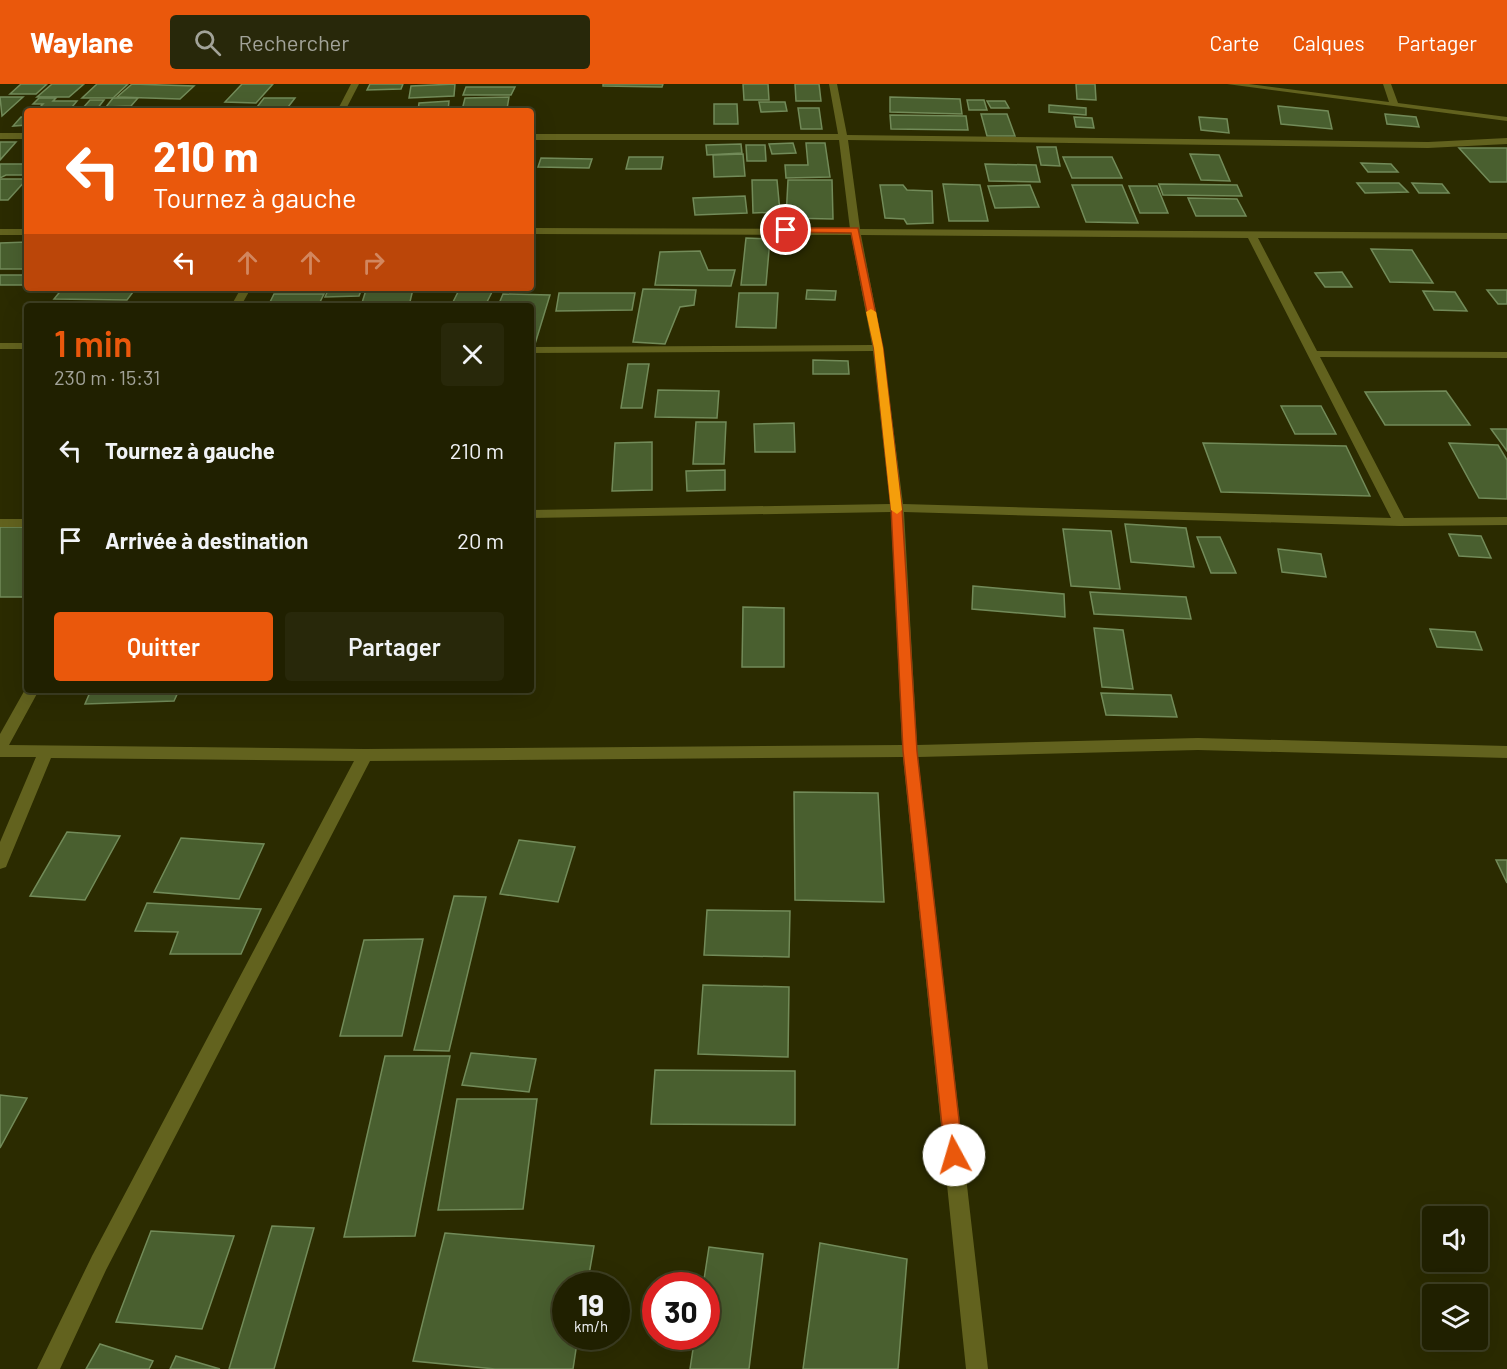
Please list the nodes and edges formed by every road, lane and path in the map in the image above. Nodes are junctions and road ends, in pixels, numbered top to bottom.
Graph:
1 (355, 84) edge
2 (833, 84) edge
3 (1231, 84) edge
4 (1387, 84) edge
5 (1394, 104) junction
6 (343, 108) edge
7 (1507, 119) edge
8 (0, 136) edge
9 (24, 136) edge
10 (534, 137) edge
11 (843, 137) junction
12 (1507, 141) edge
13 (855, 230) junction
14 (534, 231) edge
15 (0, 232) edge
16 (24, 232) edge
17 (1252, 236) junction
18 (1507, 236) edge
19 (0, 346) edge
20 (24, 346) edge
21 (878, 348) junction
22 (534, 350) edge
23 (1312, 354) junction
24 (1507, 355) edge
25 (897, 508) junction
26 (534, 514) edge
27 (1507, 521) edge
28 (1400, 522) junction
29 (0, 523) edge
30 (24, 523) edge
31 (30, 693) edge
32 (0, 750) edge
33 (46, 751) junction
34 (910, 751) junction
35 (1507, 752) edge
36 (365, 755) junction
37 (0, 862) edge
38 (48, 1369) edge
39 (977, 1369) edge

1 - 6 street
2 - 11 street
3 - 5 street
4 - 5 street
5 - 7 street
8 - 9 street
10 - 11 street
11 - 12 street
11 - 13 street
13 - 14 street
13 - 17 street
13 - 21 street
15 - 16 street
17 - 18 street
17 - 23 street
19 - 20 street
21 - 22 street
21 - 25 street
23 - 24 street
23 - 28 street
25 - 26 street
25 - 28 street
25 - 34 street
27 - 28 street
29 - 30 street
31 - 32 street
32 - 33 street
33 - 36 street
33 - 37 street
34 - 35 street
34 - 36 street
34 - 39 street
36 - 38 street

